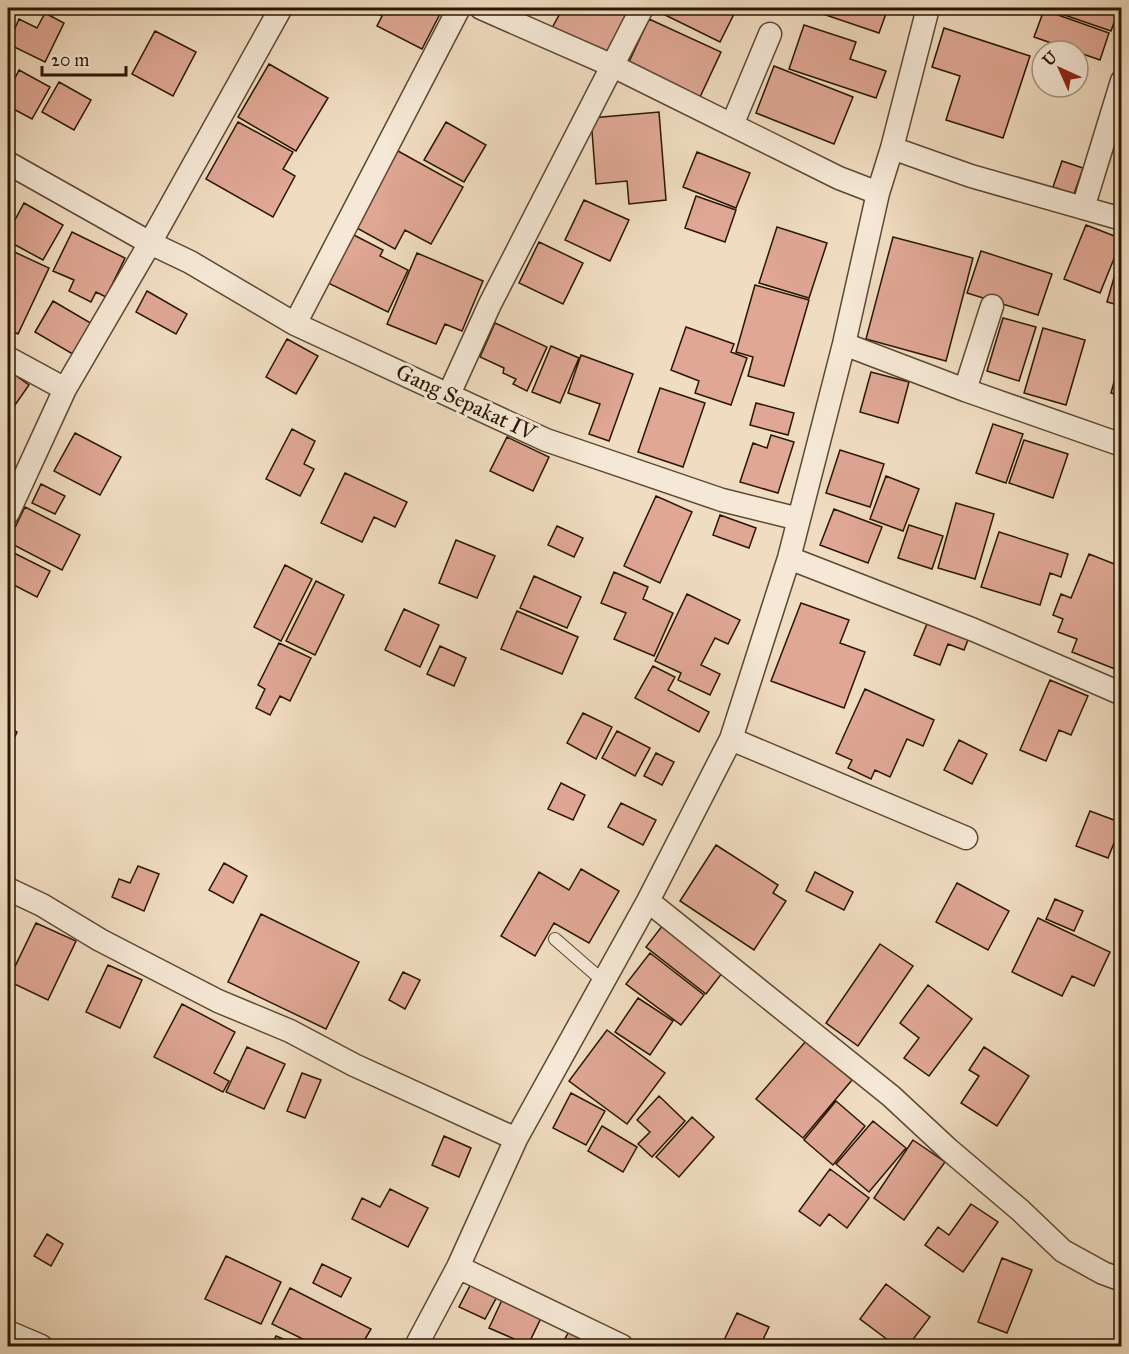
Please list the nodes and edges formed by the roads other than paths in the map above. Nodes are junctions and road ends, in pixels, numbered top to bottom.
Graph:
1 (280, 8) edge
2 (459, 8) edge
3 (481, 8) edge
4 (642, 8) edge
5 (928, 8) edge
6 (770, 34) dead end
7 (613, 66) junction
8 (1122, 81) edge
9 (732, 125) junction
10 (892, 148) junction
11 (8, 163) edge
12 (878, 193) junction
13 (1083, 208) junction
14 (1122, 219) edge
15 (150, 243) junction
16 (992, 306) dead end
17 (295, 324) junction
18 (844, 344) junction
19 (8, 358) edge
20 (65, 389) junction
21 (965, 390) junction
22 (449, 394) junction
23 (1122, 445) edge
24 (8, 513) edge
25 (799, 519) junction
26 (789, 558) junction
27 (1120, 693) edge
28 (730, 739) junction
29 (966, 838) dead end
30 (8, 889) edge
31 (648, 901) junction
32 (555, 939) dead end
33 (602, 980) junction
34 (516, 1139) junction
35 (458, 1267) junction
36 (1122, 1280) edge
37 (8, 1332) edge
38 (41, 1347) edge
39 (416, 1347) edge
40 (622, 1347) edge

1 - 15 street
2 - 17 street
3 - 7 street
4 - 7 street
5 - 10 street
6 - 9 street
7 - 9 street
7 - 22 street
8 - 13 street
9 - 12 street
10 - 12 street
10 - 13 street
11 - 15 street, Gang Sepakat IV
12 - 18 street
13 - 14 street
15 - 17 street, Gang Sepakat IV
15 - 20 street
16 - 21 street
17 - 22 street, Gang Sepakat IV
18 - 21 street
18 - 25 street
19 - 20 street
20 - 24 street
21 - 23 street
22 - 25 street, Gang Sepakat IV
25 - 26 street
26 - 27 street
26 - 28 street
28 - 29 street
28 - 31 street
30 - 34 street
31 - 33 street
31 - 36 street
32 - 33 lane
33 - 34 street
34 - 35 street
35 - 39 street
35 - 40 street
37 - 38 street

